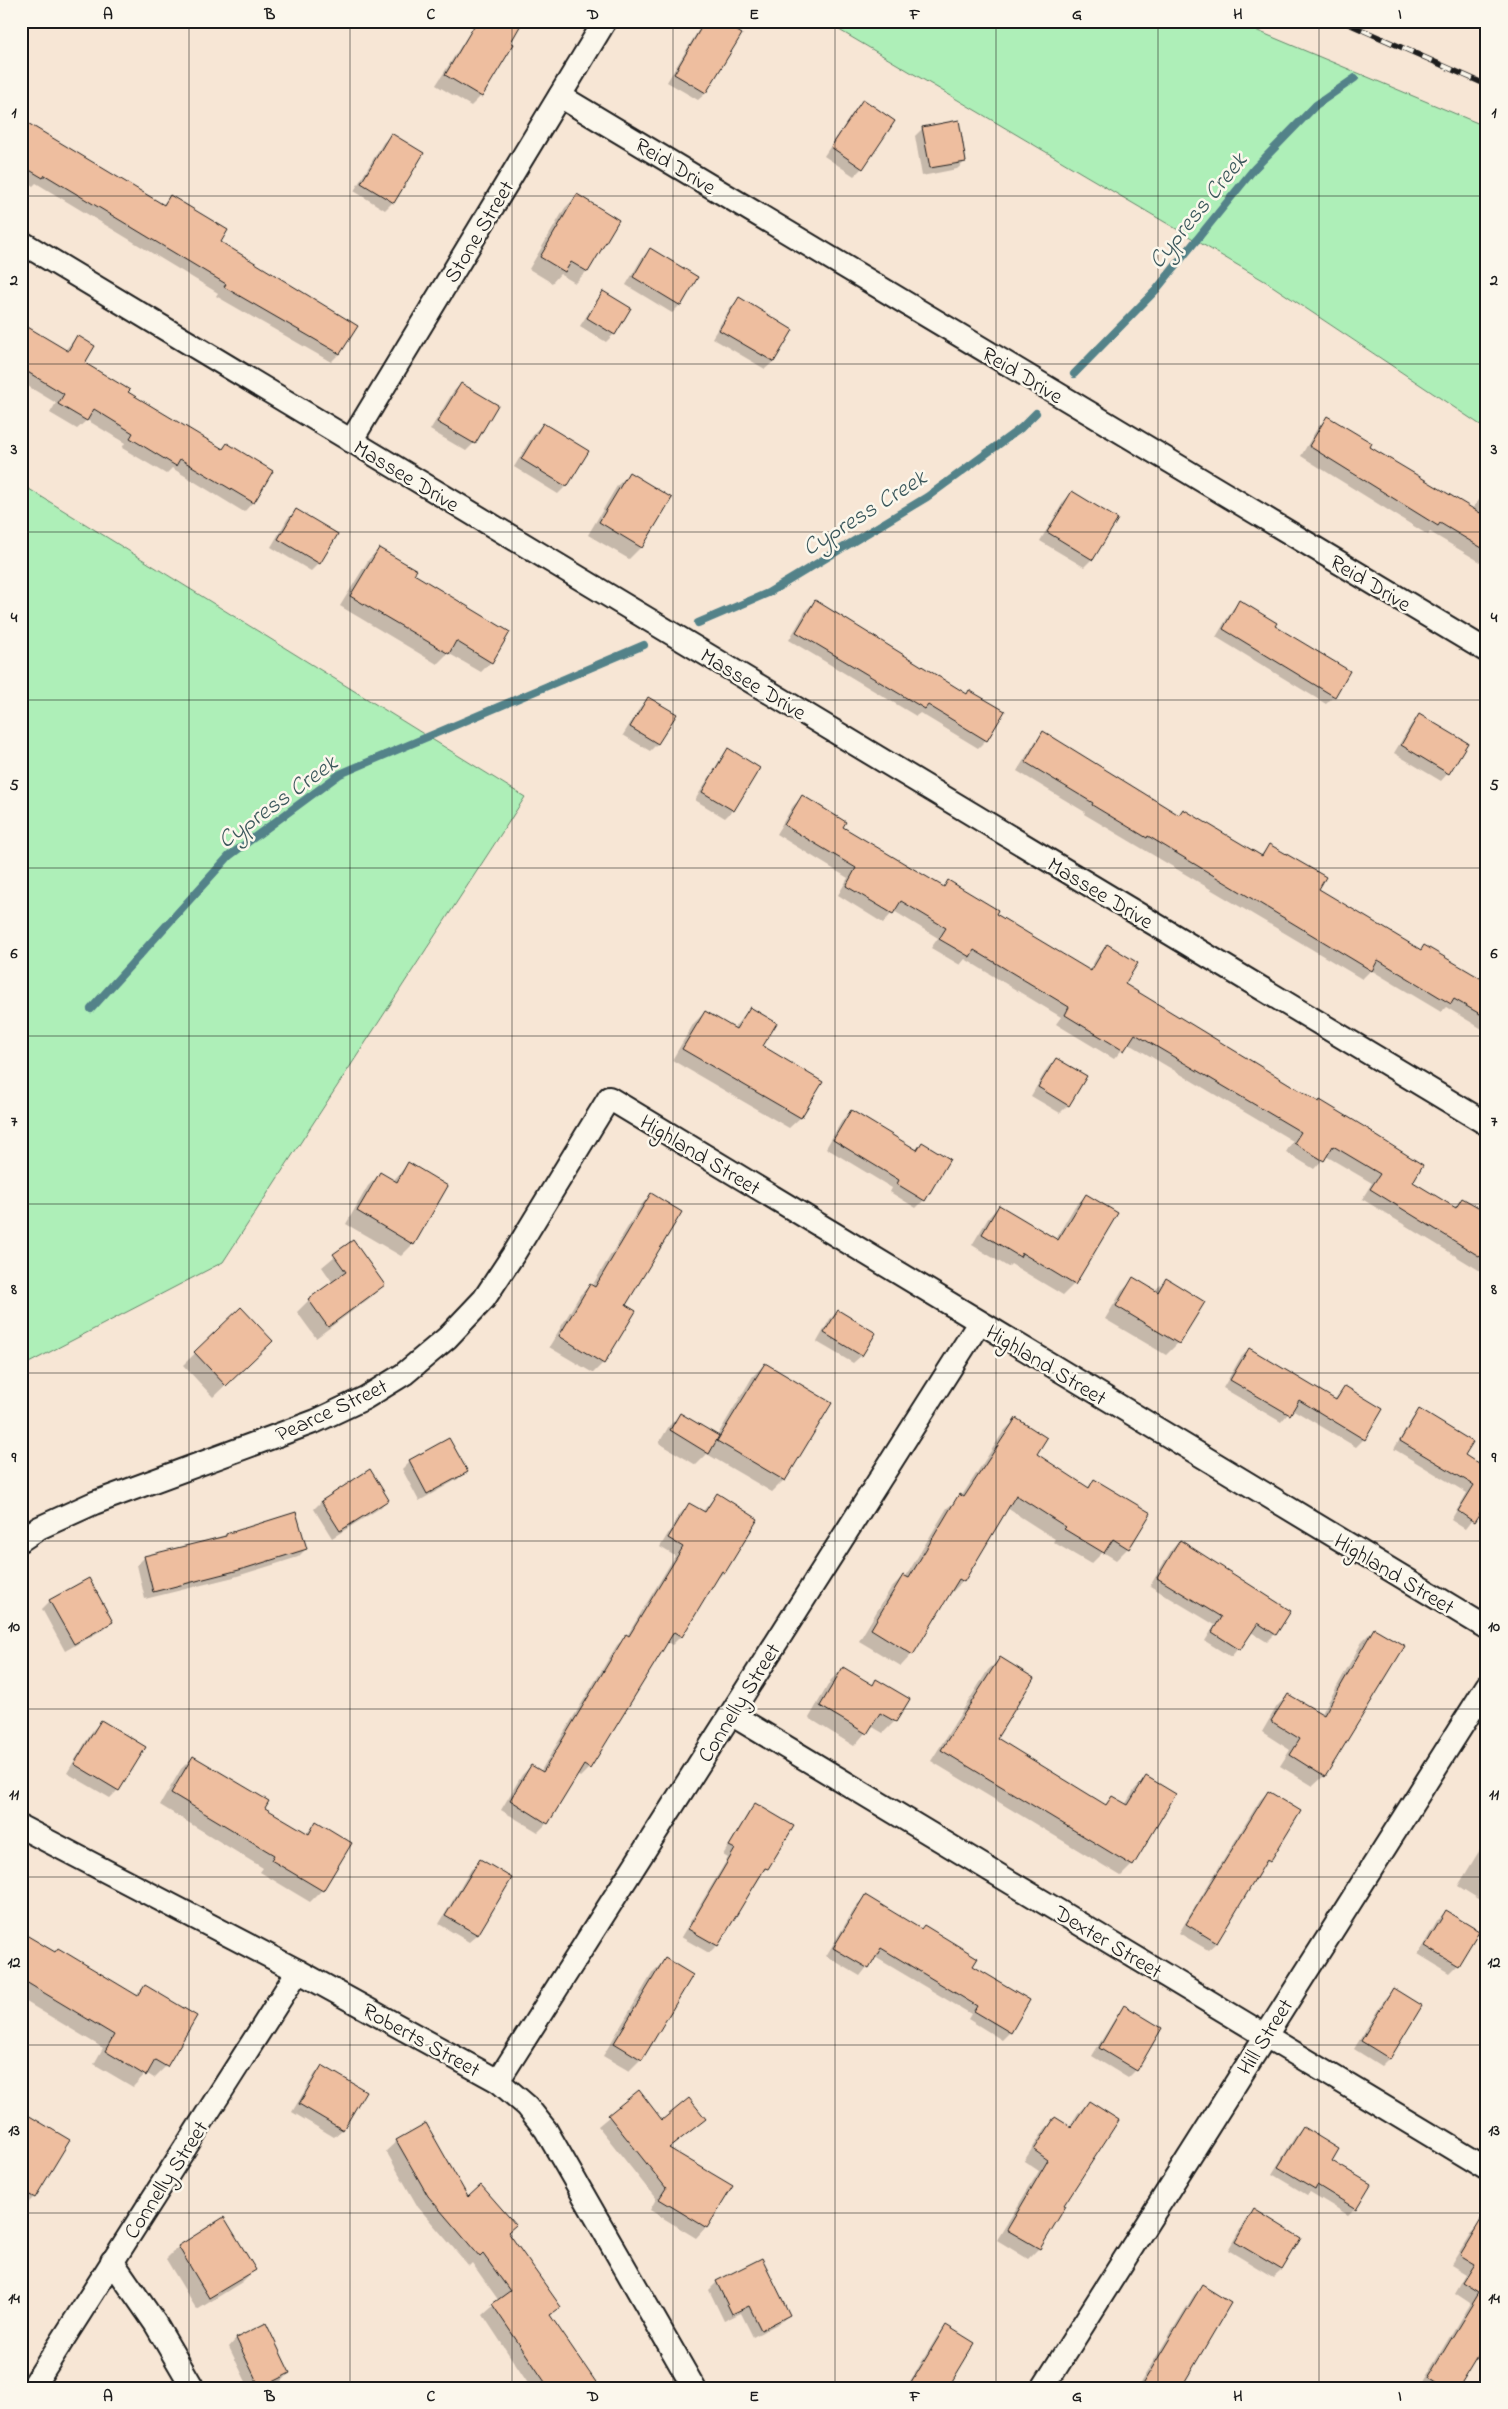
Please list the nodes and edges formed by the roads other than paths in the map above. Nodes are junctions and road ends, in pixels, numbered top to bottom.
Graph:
1 (605, 21) edge
2 (560, 96) junction
3 (21, 242) edge
4 (351, 441) junction
5 (1487, 651) edge
6 (609, 1098) joint
7 (1487, 1124) edge
8 (979, 1323) junction
9 (21, 1540) edge
10 (1487, 1628) edge
11 (1487, 1686) edge
12 (731, 1714) junction
13 (21, 1827) edge
14 (298, 1971) junction
15 (1265, 2035) junction
16 (498, 2081) junction
17 (1487, 2169) edge
18 (112, 2261) junction
19 (32, 2388) edge
20 (194, 2388) edge
21 (694, 2388) edge
22 (1043, 2388) edge

1 - 2 street, Stone Street
2 - 4 street, Stone Street
2 - 5 street, Reid Drive
3 - 4 street, Massee Drive
4 - 7 street, Massee Drive
6 - 8 street, Highland Street
6 - 9 street, Pearce Street
8 - 10 street, Highland Street
8 - 12 street, Connelly Street
11 - 15 street, Hill Street
12 - 15 street, Dexter Street
12 - 16 street, Connelly Street
13 - 14 street, Roberts Street
14 - 16 street, Roberts Street
14 - 18 street, Connelly Street
15 - 17 street, Dexter Street
15 - 22 street, Hill Street
16 - 21 street, Roberts Street
18 - 19 street, Connelly Street
18 - 20 street

